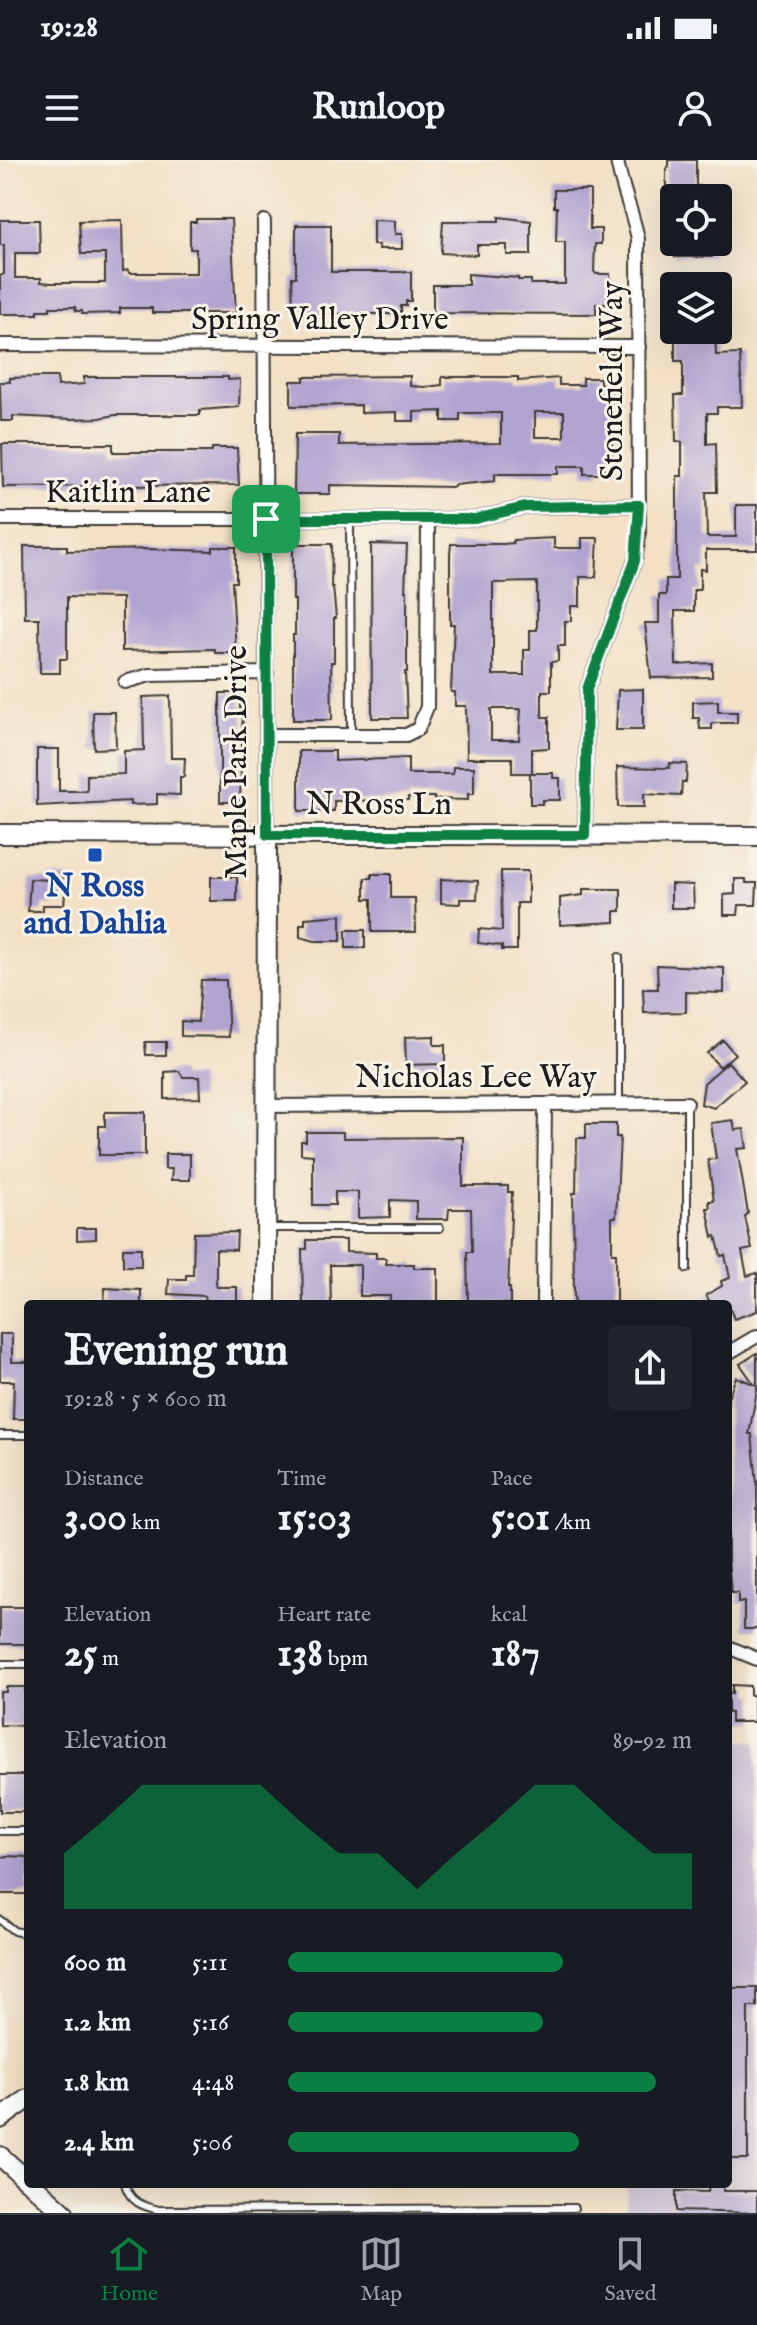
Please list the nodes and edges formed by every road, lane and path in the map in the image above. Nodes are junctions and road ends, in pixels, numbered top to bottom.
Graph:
1 (617, 160) edge
2 (264, 221) dead end
3 (0, 345) edge
4 (265, 346) junction
5 (639, 347) junction
6 (639, 505) junction
7 (0, 519) edge
8 (266, 519) junction
9 (350, 519) junction
10 (428, 519) junction
11 (267, 673) junction
12 (125, 682) dead end
13 (267, 735) junction
14 (351, 735) junction
15 (0, 834) edge
16 (267, 835) junction
17 (585, 835) junction
18 (757, 836) edge
19 (619, 957) dead end
20 (619, 1103) junction
21 (687, 1103) joint
22 (545, 1104) junction
23 (266, 1106) junction
24 (266, 1228) junction
25 (440, 1228) dead end
26 (687, 1269) dead end
27 (266, 1300) edge
28 (543, 1300) edge
29 (757, 1336) edge
30 (732, 1351) edge
31 (0, 1435) edge
32 (24, 1435) edge
33 (732, 1649) edge
34 (757, 1659) edge
35 (0, 1664) edge
36 (24, 1664) edge
37 (0, 1831) edge
38 (24, 1831) edge
39 (0, 1920) edge
40 (24, 1933) edge
41 (24, 2102) edge
42 (0, 2119) edge
43 (0, 2156) edge
44 (24, 2177) edge
45 (37, 2188) edge
46 (126, 2188) edge
47 (574, 2208) dead end
48 (143, 2209) edge
49 (64, 2213) edge

1 - 5 street, Stonefield Way
2 - 4 street, Maple Park Drive
3 - 4 street, Spring Valley Drive
4 - 5 street, Spring Valley Drive
4 - 8 street, Maple Park Drive
5 - 6 street, Stonefield Way
6 - 10 street, Kaitlin Lane
6 - 17 street, Stonefield Way
7 - 8 street, Kaitlin Lane
8 - 9 street, Kaitlin Lane
8 - 11 street, Maple Park Drive
9 - 10 street, Kaitlin Lane
9 - 14 lane
10 - 14 street
11 - 12 street
11 - 13 street, Maple Park Drive
13 - 14 street
13 - 16 street, Maple Park Drive
15 - 16 main road, N Ross Ln
16 - 17 main road, N Ross Ln
16 - 23 main road, Maple Park Drive
17 - 18 main road, N Ross Ln
19 - 20 lane
20 - 21 street, Nicholas Lee Way
20 - 22 street, Nicholas Lee Way
21 - 26 lane
22 - 23 street, Nicholas Lee Way
22 - 28 street
23 - 24 main road, Maple Park Drive
24 - 25 lane
24 - 27 main road, Maple Park Drive
29 - 30 street
31 - 32 lane
33 - 34 street
35 - 36 lane
37 - 38 lane
39 - 40 lane
41 - 42 main road
43 - 44 main road
45 - 49 main road
46 - 48 lane
47 - 48 lane

